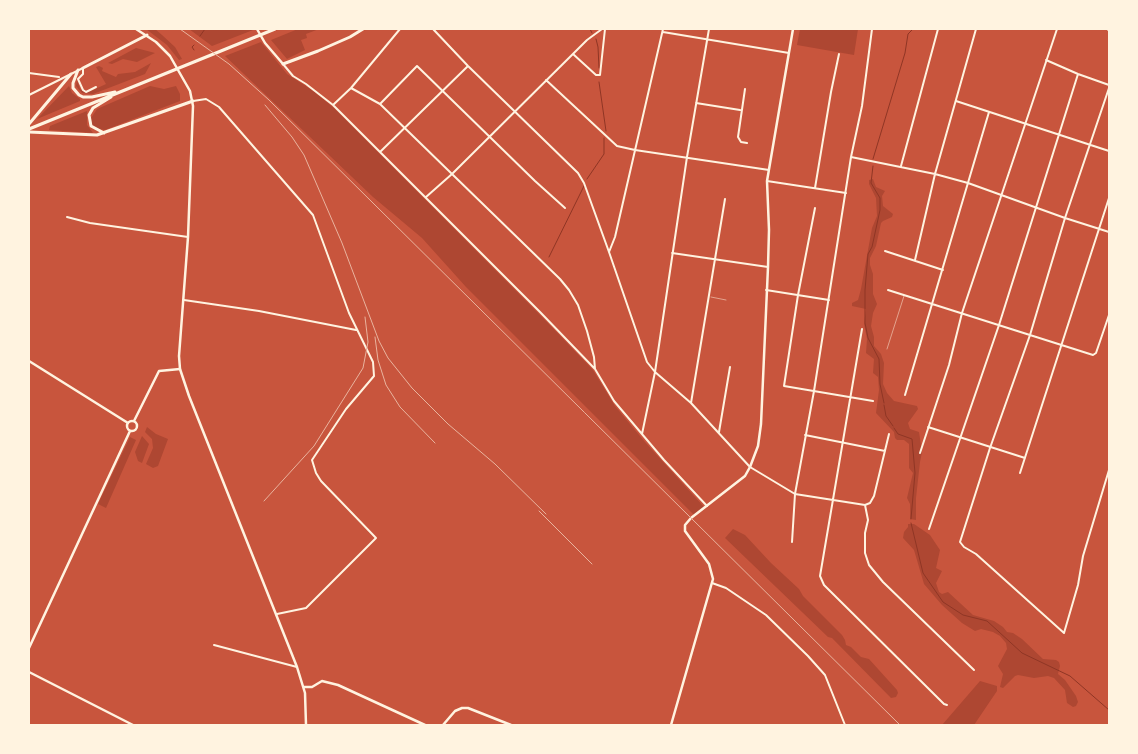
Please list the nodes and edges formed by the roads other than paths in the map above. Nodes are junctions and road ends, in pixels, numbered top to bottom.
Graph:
1 (136, 29) edge
2 (258, 29) edge
3 (275, 29) edge
4 (363, 29) edge
5 (400, 29) edge
6 (433, 29) edge
7 (604, 29) edge
8 (663, 29) edge
9 (710, 29) edge
10 (793, 29) edge
11 (872, 29) edge
12 (938, 29) edge
13 (976, 29) edge
14 (1057, 29) edge
15 (662, 32) junction
16 (147, 35) junction
17 (708, 39) junction
18 (789, 53) junction
19 (573, 54) junction
20 (839, 54) dead end
21 (1046, 60) junction
22 (283, 64) junction
23 (468, 66) junction
24 (83, 68) junction
25 (78, 70) junction
26 (29, 73) edge
27 (71, 74) junction
28 (1078, 74) junction
29 (59, 77) dead end
30 (546, 80) junction
31 (1109, 84) edge
32 (96, 87) dead end
33 (351, 88) junction
34 (1109, 88) edge
35 (125, 89) junction
36 (745, 89) dead end
37 (442, 91) junction
38 (29, 95) edge
39 (192, 101) junction
40 (956, 101) junction
41 (696, 103) junction
42 (380, 104) junction
43 (333, 105) junction
44 (515, 110) junction
45 (742, 110) junction
46 (989, 112) junction
47 (1026, 123) junction
48 (29, 124) edge
49 (405, 128) junction
50 (29, 130) edge
51 (104, 134) junction
52 (1058, 135) junction
53 (490, 136) junction
54 (747, 143) dead end
55 (1090, 145) junction
56 (635, 150) junction
57 (1109, 151) edge
58 (380, 152) junction
59 (687, 157) junction
60 (851, 157) junction
61 (901, 166) junction
62 (769, 170) junction
63 (452, 174) junction
64 (935, 174) junction
65 (767, 181) junction
66 (968, 183) junction
67 (816, 188) junction
68 (846, 193) junction
69 (1001, 196) junction
70 (426, 197) junction
71 (1109, 198) edge
72 (726, 199) dead end
73 (1035, 206) junction
74 (565, 208) dead end
75 (815, 208) dead end
76 (67, 217) dead end
77 (1065, 218) junction
78 (1098, 228) junction
79 (1109, 232) edge
80 (188, 237) junction
81 (885, 251) dead end
82 (610, 252) junction
83 (672, 253) junction
84 (915, 260) junction
85 (715, 261) junction
86 (768, 268) junction
87 (943, 270) junction
88 (766, 290) junction
89 (888, 290) dead end
90 (798, 295) junction
91 (904, 295) junction
92 (709, 297) junction
93 (183, 300) junction
94 (726, 300) dead end
95 (829, 300) junction
96 (932, 303) junction
97 (962, 312) junction
98 (1109, 315) edge
99 (999, 325) junction
100 (862, 329) dead end
101 (356, 330) junction
102 (1030, 335) junction
103 (1062, 345) junction
104 (887, 349) dead end
105 (29, 361) edge
106 (730, 367) dead end
107 (180, 369) junction
108 (595, 369) junction
109 (655, 372) junction
110 (814, 391) junction
111 (905, 395) dead end
112 (851, 397) junction
113 (873, 402) dead end
114 (691, 403) junction
115 (134, 421) junction
116 (128, 423) junction
117 (928, 427) junction
118 (130, 431) junction
119 (719, 432) junction
120 (642, 434) junction
121 (889, 434) dead end
122 (805, 435) junction
123 (959, 438) junction
124 (844, 442) junction
125 (990, 448) junction
126 (885, 451) junction
127 (920, 454) dead end
128 (1025, 458) junction
129 (750, 467) junction
130 (1109, 470) edge
131 (1020, 473) dead end
132 (795, 494) junction
133 (834, 499) junction
134 (865, 505) junction
135 (706, 506) junction
136 (929, 529) dead end
137 (792, 542) dead end
138 (712, 582) junction
139 (276, 614) junction
140 (214, 645) dead end
141 (29, 648) edge
142 (298, 667) junction
143 (974, 670) dead end
144 (29, 672) edge
145 (304, 687) junction
146 (947, 705) dead end
147 (133, 725) edge
148 (306, 725) edge
149 (425, 725) edge
150 (443, 725) edge
151 (510, 725) edge
152 (672, 725) edge
153 (845, 725) edge

1 - 16 street
2 - 22 street
3 - 35 main road
4 - 22 main road
5 - 33 street
6 - 23 street
7 - 19 street
7 - 19 street
8 - 15 street
9 - 17 street
10 - 18 street
11 - 60 street
12 - 61 street
13 - 40 street
14 - 21 street
15 - 17 street
15 - 56 street
16 - 24 main road
16 - 39 street
17 - 18 street
17 - 41 street
18 - 62 street
19 - 30 street
20 - 67 street
21 - 28 street
21 - 47 street
22 - 43 street
23 - 37 street
23 - 44 street
24 - 25 street
24 - 32 street
25 - 27 street
25 - 35 main road
26 - 29 street
27 - 38 street
27 - 48 main road
28 - 31 street
28 - 52 street
30 - 44 street
30 - 56 street
33 - 42 street
33 - 43 street
34 - 55 street
35 - 50 main road
35 - 51 main road
36 - 45 street
37 - 42 street
37 - 49 street
37 - 53 street
39 - 51 main road
39 - 80 street
39 - 101 street
40 - 46 street
40 - 64 street
41 - 45 street
41 - 59 street
42 - 49 street
43 - 58 street
44 - 53 street
44 - 82 street
45 - 54 street
46 - 47 street
46 - 66 street
47 - 52 street
47 - 69 street
49 - 58 street
49 - 63 street
50 - 51 main road
52 - 55 street
52 - 73 street
53 - 63 street
53 - 74 street
55 - 57 street
55 - 77 street
56 - 59 street
56 - 82 street
58 - 70 street
59 - 62 street
59 - 83 street
60 - 61 street
60 - 68 street
61 - 64 street
62 - 65 street
63 - 70 street
63 - 108 street
64 - 66 street
64 - 84 street
65 - 67 street
65 - 86 street
66 - 69 street
66 - 87 street
67 - 68 street
68 - 95 street
69 - 73 street
69 - 97 street
70 - 108 street
71 - 78 street
72 - 85 street
73 - 77 street
73 - 99 street
75 - 90 street
76 - 80 street
77 - 78 street
77 - 102 street
78 - 79 street
78 - 103 street
80 - 93 street
81 - 84 street
82 - 109 street
83 - 85 street
83 - 109 street
84 - 87 street
85 - 86 street
85 - 92 street
86 - 88 street
87 - 96 street
88 - 90 street
88 - 129 street
89 - 91 street
90 - 95 street
90 - 110 street
91 - 96 street
91 - 104 lane
92 - 94 lane
92 - 114 street
93 - 101 street
93 - 107 street
95 - 110 street
96 - 97 street
96 - 111 street
97 - 99 street
97 - 117 street
98 - 103 street
99 - 102 street
99 - 123 street
100 - 112 street
101 - 139 street
102 - 103 street
102 - 125 street
103 - 128 street
105 - 116 street
106 - 119 street
107 - 115 street
107 - 139 street
108 - 120 street
109 - 114 street
109 - 120 street
110 - 112 street
110 - 122 street
112 - 113 street
112 - 124 street
114 - 119 street
115 - 116 street
115 - 118 street
116 - 118 street
117 - 123 street
117 - 127 street
118 - 141 street
119 - 129 street
120 - 135 street
121 - 126 street
122 - 124 street
122 - 132 street
123 - 125 street
123 - 136 street
124 - 126 street
124 - 133 street
125 - 128 street
125 - 130 street
126 - 134 street
128 - 131 street
129 - 132 street
129 - 135 street
132 - 133 street
132 - 137 street
133 - 134 street
133 - 146 street
134 - 143 street
135 - 138 street
138 - 152 street
138 - 153 street
139 - 142 street
140 - 142 street
142 - 145 street
144 - 147 street
145 - 148 street
145 - 149 street
150 - 151 street

